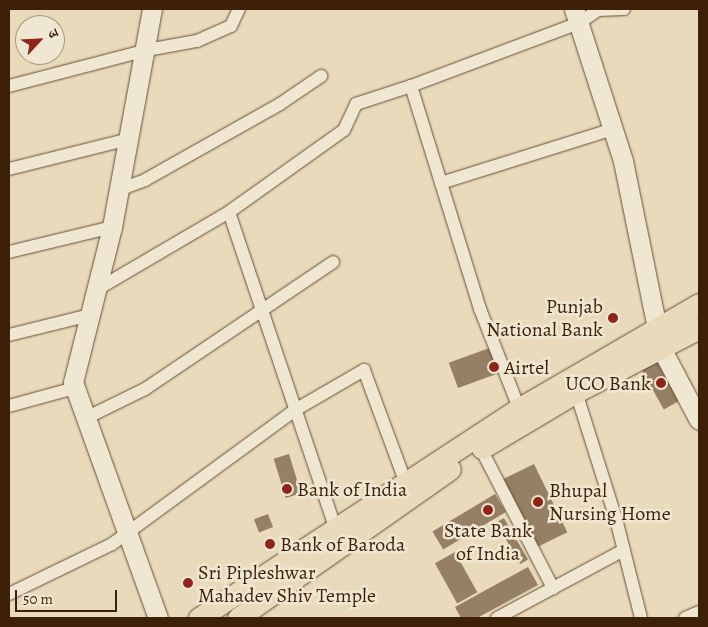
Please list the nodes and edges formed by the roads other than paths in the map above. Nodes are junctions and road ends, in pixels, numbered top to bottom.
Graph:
1 (152, 9) edge
2 (239, 9) edge
3 (624, 9) edge
4 (576, 16) edge
5 (147, 50) junction
6 (321, 76) dead end
7 (9, 86) edge
8 (411, 86) junction
9 (613, 129) junction
10 (129, 139) junction
11 (9, 169) edge
12 (441, 183) junction
13 (118, 190) junction
14 (228, 212) junction
15 (112, 227) junction
16 (9, 252) edge
17 (333, 262) dead end
18 (96, 290) junction
19 (699, 304) edge
20 (262, 310) junction
21 (90, 315) junction
22 (657, 326) junction
23 (699, 328) edge
24 (9, 335) edge
25 (661, 348) junction
26 (75, 388) junction
27 (576, 392) junction
28 (9, 406) edge
29 (295, 410) junction
30 (522, 416) junction
31 (86, 418) junction
32 (699, 420) edge
33 (481, 449) junction
34 (405, 481) junction
35 (127, 530) junction
36 (336, 530) junction
37 (624, 550) junction
38 (553, 588) junction
39 (9, 594) edge
40 (699, 612) edge
41 (158, 618) edge
42 (199, 618) edge
43 (238, 618) edge
44 (497, 618) edge
45 (641, 618) edge
46 (685, 618) edge

1 - 5 street
2 - 5 street
3 - 4 street
4 - 8 street
4 - 9 street
5 - 7 street
5 - 10 street
6 - 13 street
8 - 12 street
8 - 14 street
9 - 12 street
9 - 22 street
10 - 11 street
10 - 13 street
12 - 30 street
13 - 15 street
14 - 18 street
14 - 20 street
15 - 16 street
15 - 18 street
17 - 20 street
18 - 21 street
19 - 22 main road
20 - 29 street
20 - 31 street
21 - 24 street
21 - 26 street
22 - 25 street
22 - 30 main road
23 - 25 main road
25 - 27 main road
25 - 32 street
26 - 28 street
26 - 31 street
27 - 30 main road
27 - 37 street
29 - 34 street
29 - 35 street
29 - 36 street
30 - 33 main road
30 - 34 main road
31 - 35 street
33 - 38 street
33 - 43 main road
34 - 36 main road
35 - 39 street
35 - 41 street
36 - 42 main road
37 - 38 street
37 - 45 street
38 - 44 street
40 - 46 street

